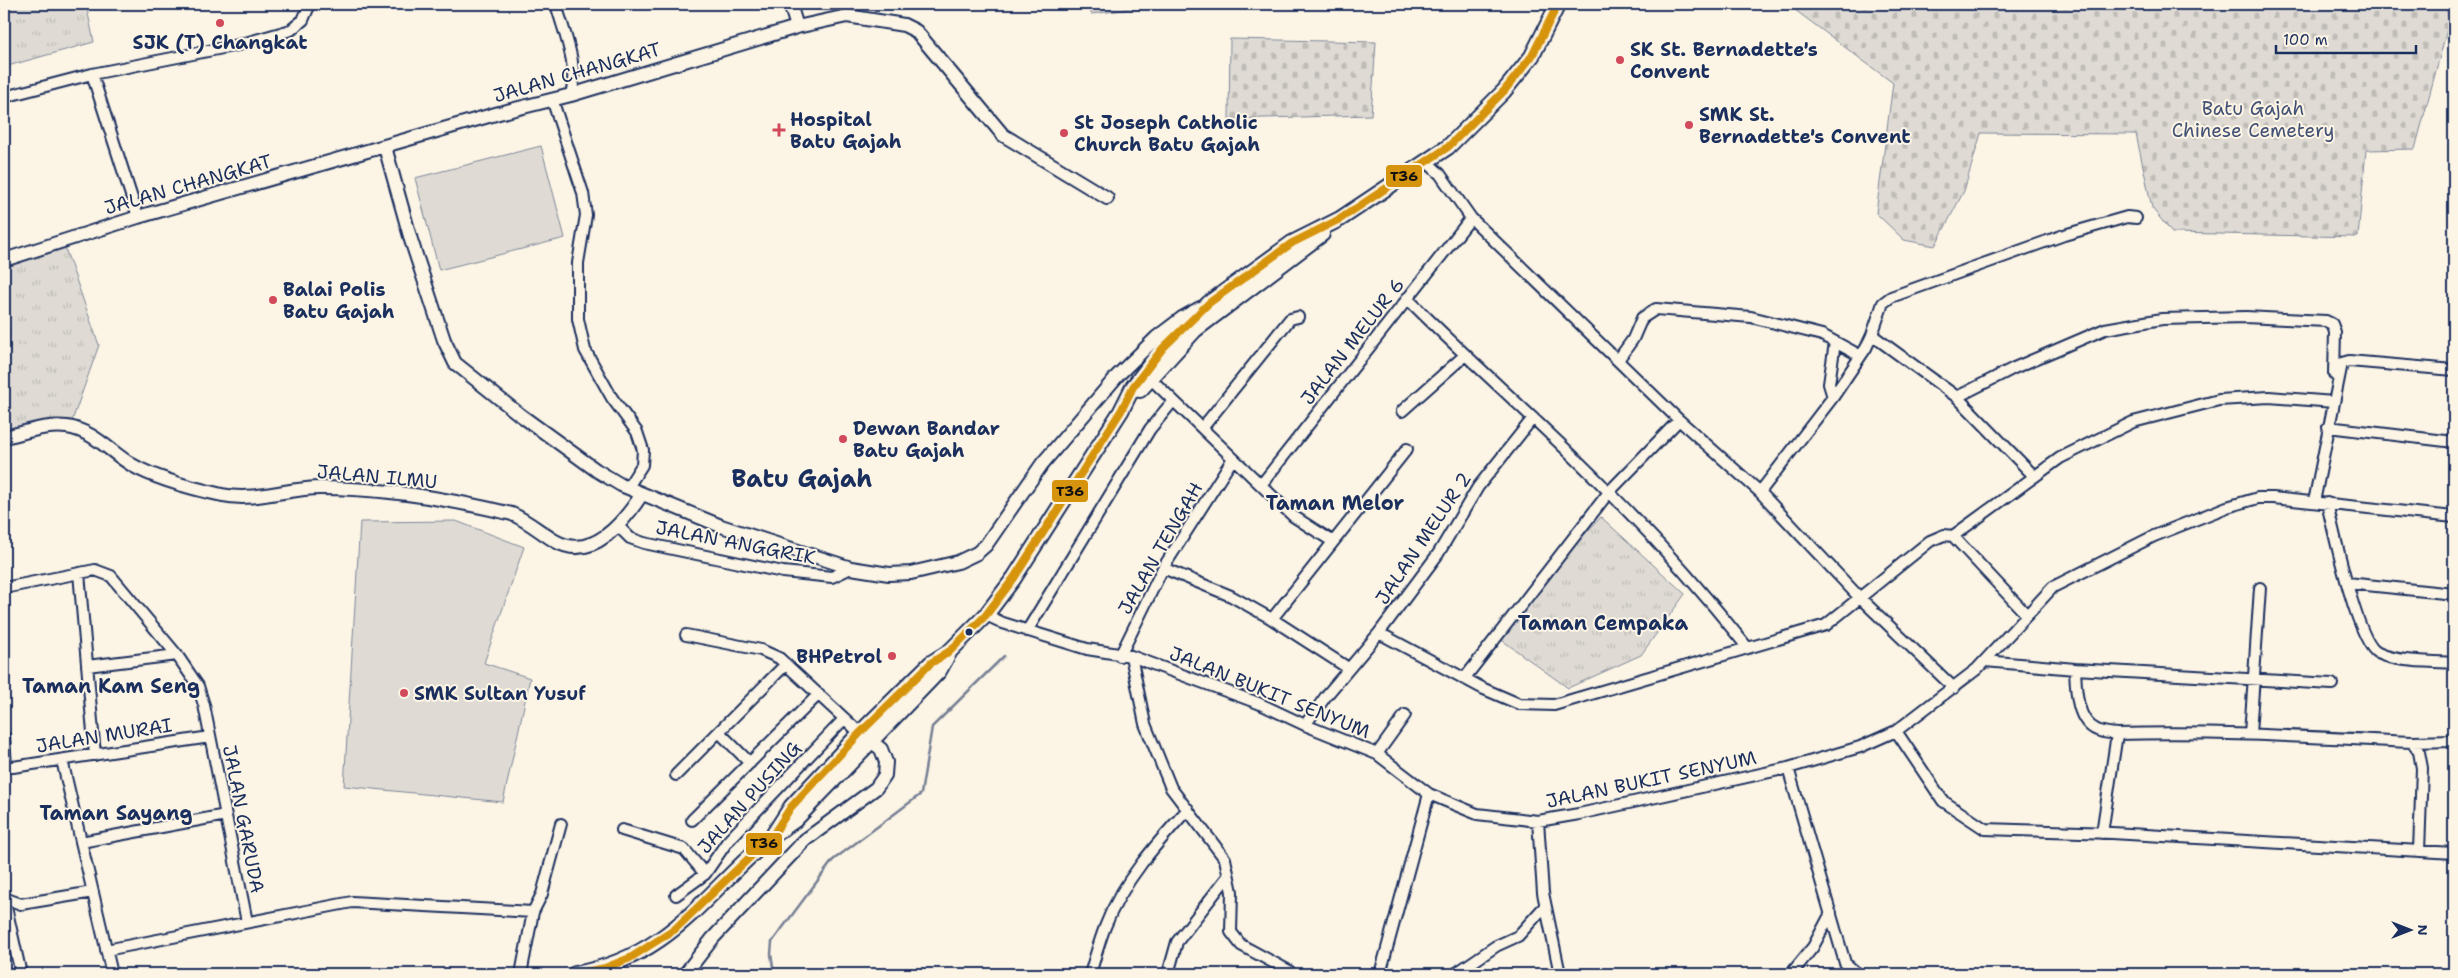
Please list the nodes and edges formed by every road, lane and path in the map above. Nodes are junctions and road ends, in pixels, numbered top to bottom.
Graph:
1 (310, 4) edge
2 (556, 4) edge
3 (790, 4) edge
4 (1558, 4) edge
5 (797, 27) junction
6 (92, 74) junction
7 (571, 96) junction
8 (4, 97) edge
9 (552, 99) junction
10 (386, 147) junction
11 (1427, 162) junction
12 (1107, 198) dead end
13 (1468, 214) junction
14 (138, 217) junction
15 (2136, 218) dead end
16 (1340, 219) junction
17 (4, 260) edge
18 (1407, 298) junction
19 (1209, 303) junction
20 (1298, 317) dead end
21 (1195, 330) junction
22 (1179, 331) junction
23 (1872, 335) junction
24 (1157, 337) junction
25 (1835, 342) junction
26 (1860, 355) junction
27 (1464, 356) junction
28 (1618, 360) junction
29 (2454, 370) edge
30 (2338, 378) junction
31 (1151, 379) junction
32 (1833, 397) junction
33 (1957, 398) junction
34 (1173, 401) junction
35 (2334, 402) junction
36 (1121, 411) junction
37 (1402, 412) dead end
38 (1533, 418) junction
39 (1679, 420) junction
40 (1203, 427) junction
41 (2328, 427) junction
42 (4, 437) edge
43 (2454, 442) edge
44 (1407, 449) dead end
45 (1232, 460) junction
46 (2034, 476) junction
47 (1261, 485) junction
48 (628, 487) junction
49 (1609, 492) junction
50 (1760, 492) junction
51 (642, 494) junction
52 (2314, 502) junction
53 (2327, 504) junction
54 (2454, 517) edge
55 (618, 526) junction
56 (1953, 536) junction
57 (1332, 541) junction
58 (850, 568) junction
59 (1164, 568) junction
60 (79, 573) junction
61 (2347, 583) junction
62 (4, 588) edge
63 (2260, 588) dead end
64 (2454, 594) edge
65 (1859, 597) junction
66 (2026, 614) junction
67 (986, 615) junction
68 (1272, 619) junction
69 (1027, 631) junction
70 (1378, 633) junction
71 (686, 635) dead end
72 (1747, 647) junction
73 (177, 655) junction
74 (1120, 656) junction
75 (1131, 656) junction
76 (1985, 661) junction
77 (2454, 663) edge
78 (786, 664) junction
79 (87, 666) junction
80 (1348, 668) junction
81 (2075, 669) junction
82 (2254, 678) junction
83 (1464, 679) junction
84 (2332, 684) dead end
85 (1954, 688) junction
86 (819, 694) junction
87 (1405, 715) dead end
88 (844, 719) junction
89 (1305, 725) junction
90 (719, 732) junction
91 (1896, 732) junction
92 (2117, 734) junction
93 (2250, 734) junction
94 (4, 736) edge
95 (210, 737) junction
96 (866, 737) junction
97 (2454, 741) edge
98 (2412, 742) junction
99 (95, 754) junction
100 (1377, 754) junction
101 (62, 760) junction
102 (750, 763) junction
103 (5, 766) edge
104 (1788, 768) junction
105 (676, 775) dead end
106 (1428, 794) junction
107 (1188, 809) junction
108 (226, 815) junction
109 (692, 820) dead end
110 (1538, 821) junction
111 (561, 824) dead end
112 (622, 830) dead end
113 (2102, 833) junction
114 (81, 842) junction
115 (2419, 851) junction
116 (2454, 853) edge
117 (705, 874) junction
118 (1228, 876) junction
119 (93, 892) junction
120 (676, 895) dead end
121 (4, 898) edge
122 (1546, 906) junction
123 (533, 912) junction
124 (1831, 913) junction
125 (247, 922) junction
126 (1837, 933) junction
127 (1821, 934) junction
128 (106, 950) junction
129 (1845, 963) junction
130 (1289, 971) dead end
131 (1172, 973) edge
132 (21, 974) edge
133 (112, 974) edge
134 (521, 974) edge
135 (575, 974) edge
136 (685, 974) edge
137 (1090, 974) edge
138 (1380, 974) edge
139 (1455, 974) edge
140 (1560, 974) edge
141 (1791, 974) edge
142 (1844, 974) edge
143 (1858, 974) edge

1 - 6 street
2 - 7 street
3 - 5 street
4 - 11 main road
5 - 7 street, JALAN CHANGKAT
5 - 12 street, JALAN CHANGKAT
6 - 8 street
6 - 14 street
7 - 9 street, JALAN CHANGKAT
9 - 10 street, JALAN CHANGKAT
9 - 48 street
10 - 14 street, JALAN CHANGKAT
10 - 48 street
11 - 13 street
11 - 16 main road
13 - 18 street, JALAN MELUR 6
13 - 28 street
14 - 17 street, JALAN CHANGKAT
15 - 23 street
16 - 19 main road
16 - 21 main road
18 - 27 street
18 - 47 street, JALAN MELUR 6
19 - 22 main road
19 - 24 street
20 - 40 street
21 - 22 main road
21 - 31 main road
22 - 24 street
22 - 36 main road
23 - 26 street
23 - 33 street
24 - 58 street
25 - 26 street
25 - 28 street
25 - 32 street
26 - 32 street
27 - 37 street
27 - 38 street
28 - 39 street
29 - 30 street
30 - 33 street
30 - 35 street
31 - 34 street
31 - 36 main road
32 - 50 street
33 - 46 street
34 - 40 street
34 - 69 street
35 - 41 street
35 - 46 street
36 - 67 main road
38 - 49 street
38 - 70 street, JALAN MELUR 2
39 - 49 street
39 - 50 street
40 - 45 street
41 - 43 street
41 - 52 street
42 - 55 street, JALAN ILMU
44 - 57 street
45 - 47 street
45 - 59 street, JALAN TENGAH
46 - 56 street
47 - 57 street
48 - 51 street
49 - 72 street
49 - 83 street
50 - 65 street
51 - 55 street, JALAN ILMU
51 - 58 street
52 - 53 street, JALAN BUKIT SENYUM
52 - 66 street, JALAN BUKIT SENYUM
53 - 54 street, JALAN BUKIT SENYUM
53 - 61 street
55 - 58 street, JALAN ANGGRIK
56 - 65 street
56 - 66 street
57 - 68 street
59 - 68 street
59 - 74 street, JALAN TENGAH
60 - 62 street, JALAN GARUDA
60 - 73 street, JALAN GARUDA
60 - 79 street
61 - 64 street
61 - 77 street
63 - 82 street
65 - 72 street
65 - 85 street
66 - 76 street, JALAN BUKIT SENYUM
67 - 69 street, JALAN BUKIT SENYUM
67 - 96 main road
68 - 80 street
69 - 74 street, JALAN BUKIT SENYUM
70 - 80 street, JALAN MELUR 2
70 - 83 street
71 - 78 street
72 - 83 street
73 - 79 street
73 - 95 street, JALAN GARUDA
74 - 75 street, JALAN BUKIT SENYUM
75 - 89 street, JALAN BUKIT SENYUM
75 - 107 street
76 - 81 street
76 - 85 street, JALAN BUKIT SENYUM
78 - 86 street
78 - 90 street
79 - 99 street
80 - 89 street, JALAN MELUR 2
81 - 82 street
81 - 92 street
82 - 84 street
82 - 93 street
85 - 91 street, JALAN BUKIT SENYUM
86 - 88 street
86 - 102 street
87 - 100 street
88 - 96 street
88 - 117 street, JALAN PUSING
89 - 100 street, JALAN BUKIT SENYUM
90 - 102 street
90 - 105 street
91 - 104 street, JALAN BUKIT SENYUM
91 - 113 street
92 - 93 street
92 - 113 street
93 - 98 street
94 - 103 street
95 - 99 street, JALAN MURAI
95 - 108 street, JALAN GARUDA
96 - 135 main road
96 - 136 street
97 - 98 street
98 - 115 street
99 - 101 street, JALAN MURAI
100 - 106 street, JALAN BUKIT SENYUM
101 - 103 street, JALAN MURAI
101 - 114 street
102 - 109 street
104 - 110 street, JALAN BUKIT SENYUM
104 - 124 street
106 - 110 street, JALAN BUKIT SENYUM
106 - 138 street
107 - 118 street
107 - 137 street
108 - 114 street
108 - 125 street, JALAN GARUDA
110 - 122 street
111 - 123 street
112 - 117 street
113 - 115 street
114 - 119 street
115 - 116 street
117 - 120 street, JALAN PUSING
118 - 130 street
118 - 131 street
119 - 121 street
119 - 128 street
121 - 132 street
122 - 139 street
122 - 140 street
123 - 125 street, JALAN GARUDA
123 - 134 street
124 - 126 street
124 - 127 street
125 - 128 street
126 - 127 street
126 - 129 street
127 - 141 street
128 - 133 street
129 - 142 street
129 - 143 street

